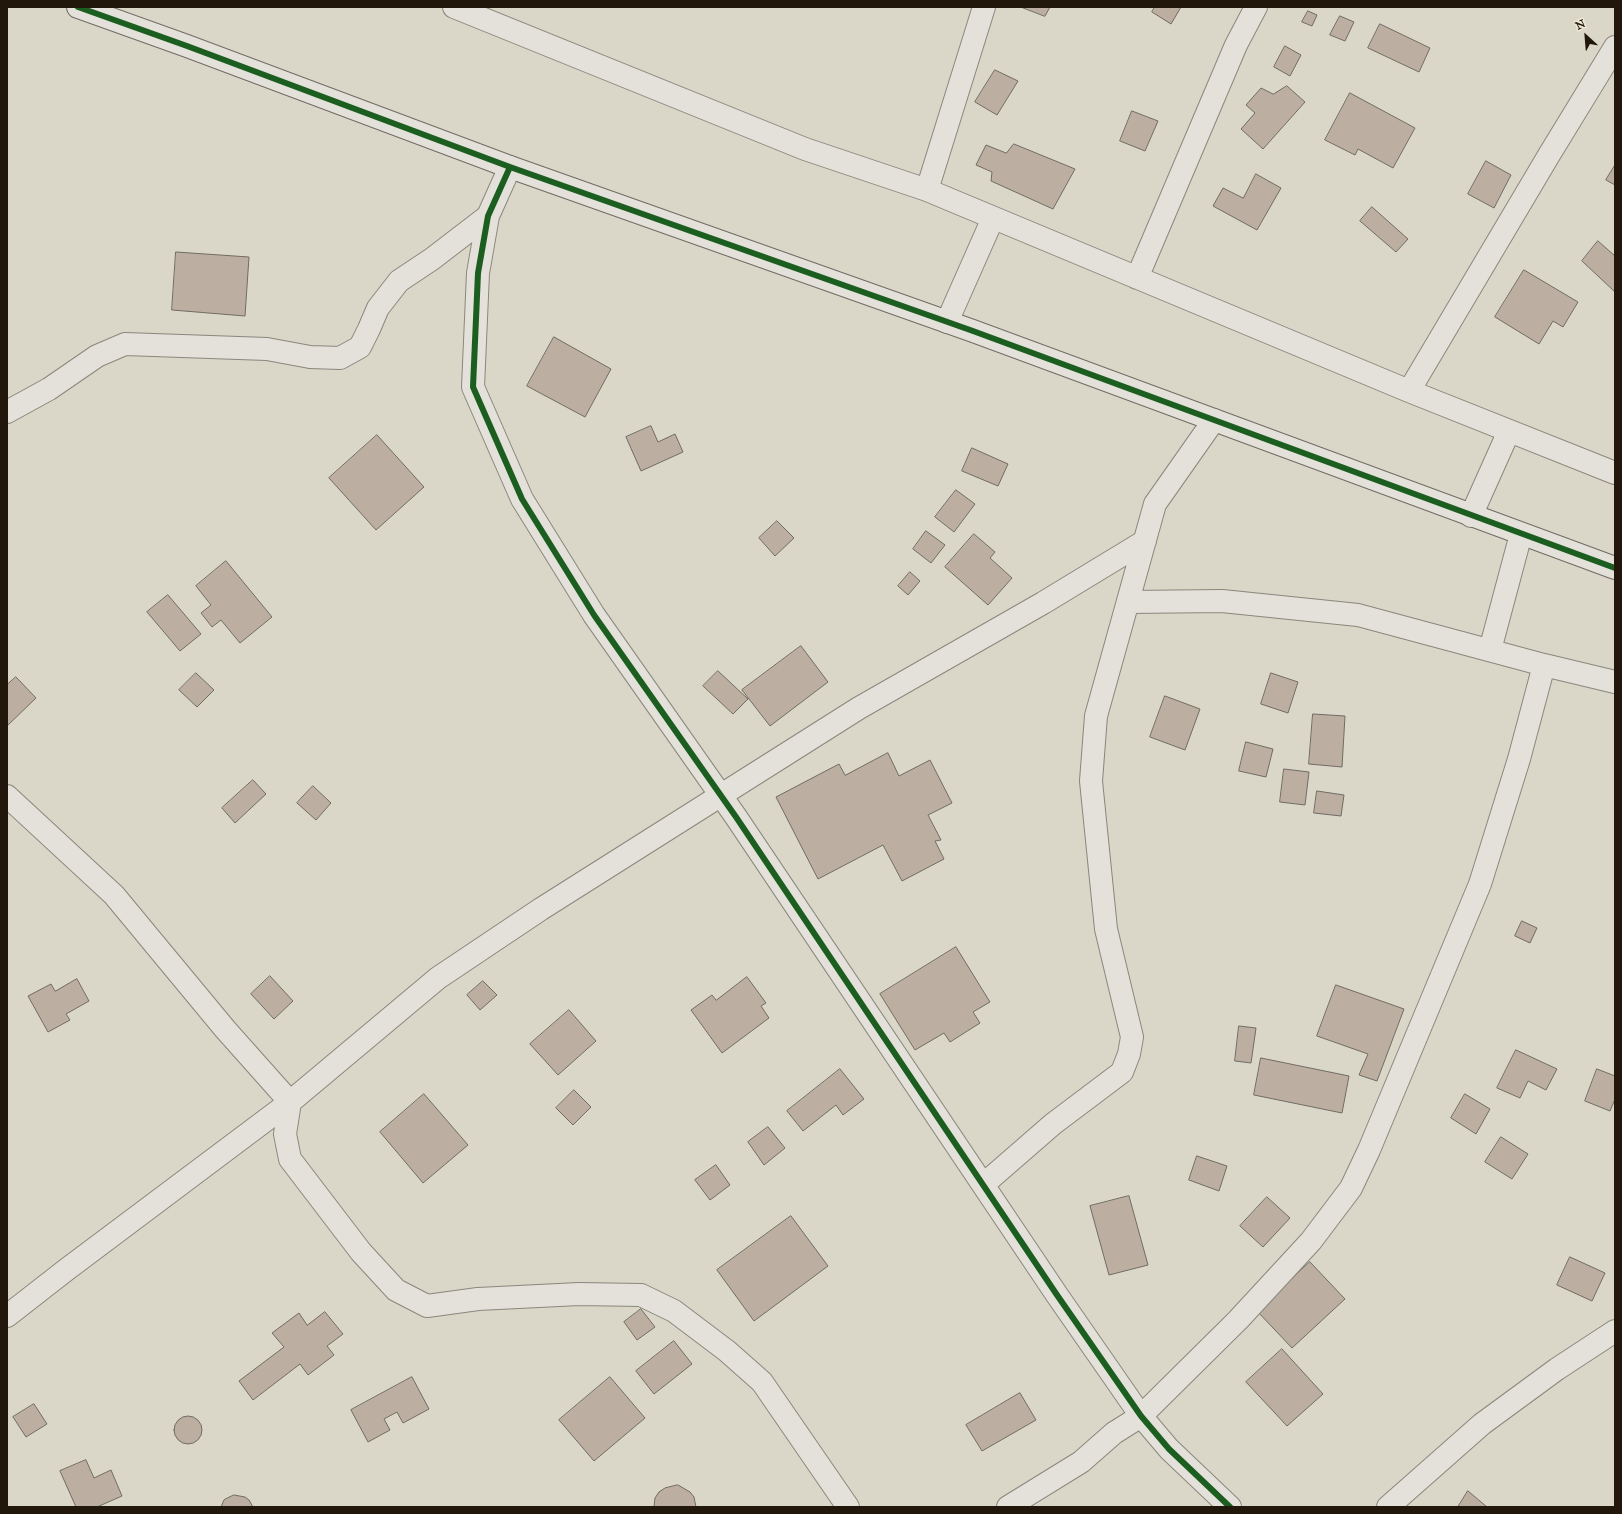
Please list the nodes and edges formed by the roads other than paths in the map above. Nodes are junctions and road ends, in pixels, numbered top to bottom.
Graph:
1 (78, 7) edge
2 (454, 7) edge
3 (984, 7) edge
4 (1256, 7) edge
5 (1615, 47) edge
6 (510, 167) junction
7 (927, 190) junction
8 (488, 216) junction
9 (993, 218) junction
10 (1137, 278) junction
11 (947, 322) junction
12 (1409, 391) junction
13 (7, 412) edge
14 (1214, 420) junction
15 (1510, 431) junction
16 (1615, 473) edge
17 (1471, 516) junction
18 (1521, 534) junction
19 (1145, 540) junction
20 (1615, 568) edge
21 (1128, 602) junction
22 (1490, 650) junction
23 (1544, 665) junction
24 (1615, 682) edge
25 (7, 796) edge
26 (722, 796) junction
27 (290, 1102) junction
28 (984, 1184) junction
29 (7, 1316) edge
30 (1615, 1331) edge
31 (1141, 1416) junction
32 (848, 1507) edge
33 (1008, 1507) edge
34 (1230, 1507) edge
35 (1388, 1507) edge

1 - 6 street
2 - 7 street
3 - 7 street
4 - 10 street
5 - 12 street
6 - 8 street
6 - 11 street
7 - 9 street
8 - 13 street
8 - 26 street
9 - 10 street
9 - 11 street
10 - 12 street
11 - 14 street
12 - 15 street
14 - 17 street
14 - 19 street
15 - 16 street
15 - 17 street
17 - 18 street
18 - 20 street
18 - 22 street
19 - 21 street
19 - 26 street
21 - 22 street
21 - 28 street
22 - 23 street
23 - 24 street
23 - 31 street
25 - 27 street
26 - 27 street
26 - 28 street
27 - 29 street
27 - 32 street
28 - 31 street
30 - 35 street
31 - 33 street
31 - 34 street

